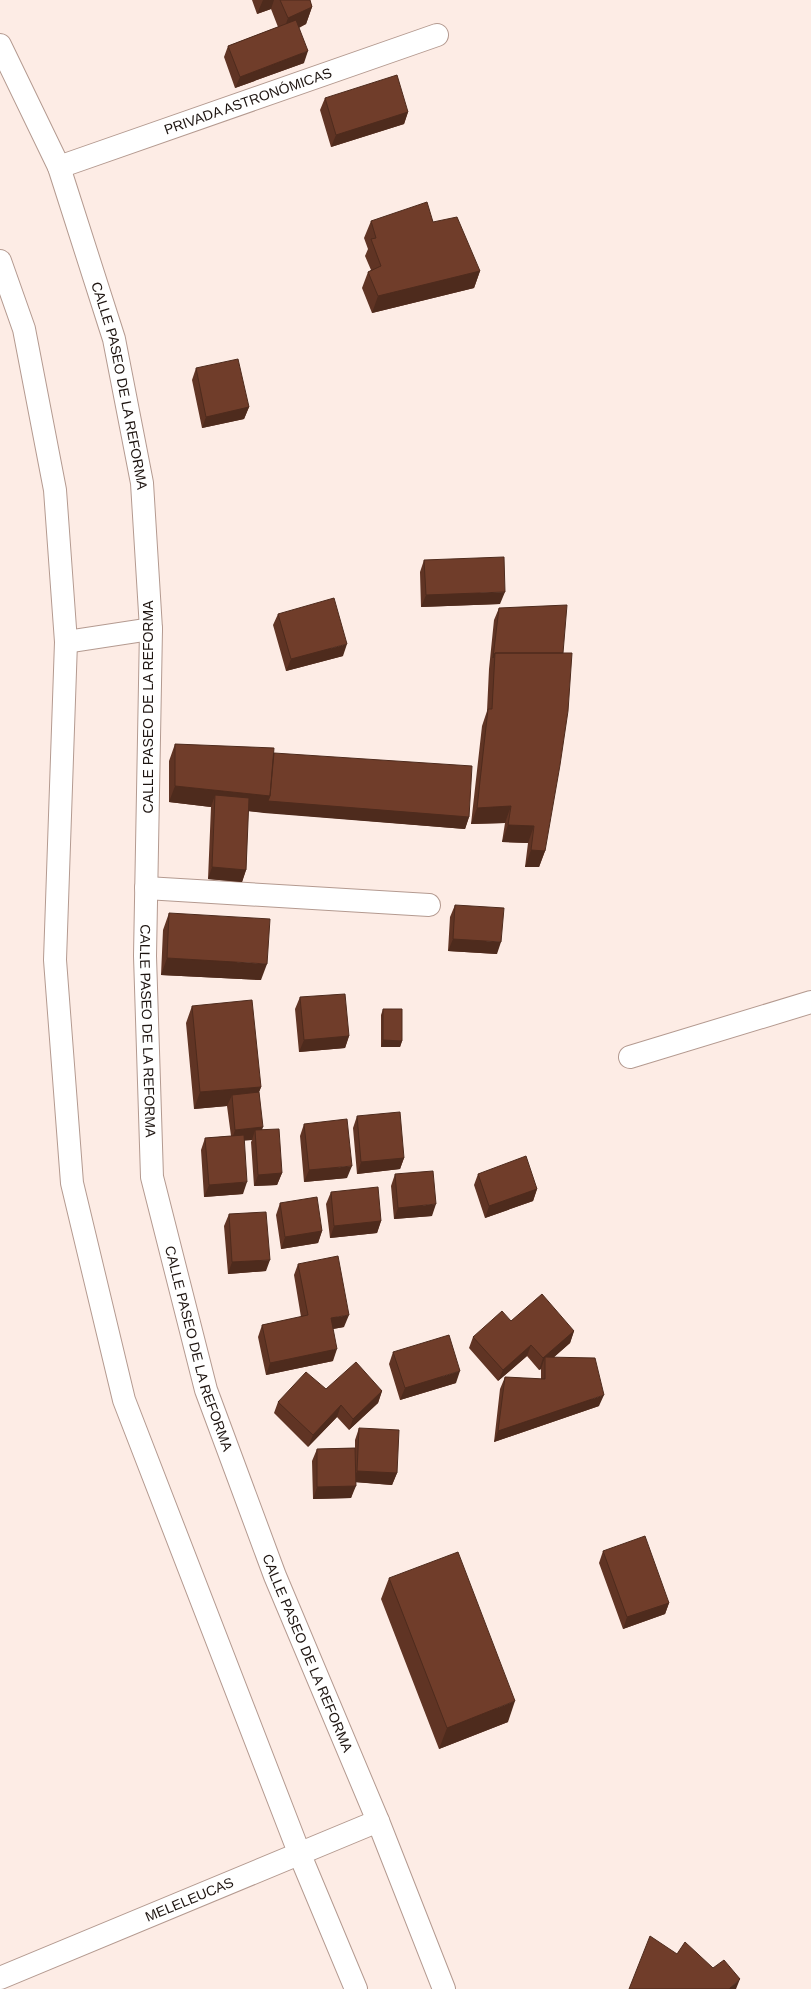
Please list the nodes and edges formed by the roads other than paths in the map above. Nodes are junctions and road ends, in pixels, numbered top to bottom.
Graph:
1 (437, 35) dead end
2 (0, 45) edge
3 (59, 168) junction
4 (0, 261) edge
5 (150, 629) junction
6 (66, 642) junction
7 (146, 888) junction
8 (429, 905) dead end
9 (811, 1002) edge
10 (630, 1057) dead end
11 (378, 1821) junction
12 (300, 1855) junction
13 (0, 1978) edge
14 (356, 1989) edge
15 (444, 1989) edge

1 - 3 main road, PRIVADA ASTRONÓMICAS
2 - 3 main road, CALLE PASEO DE LA REFORMA
3 - 5 main road, CALLE PASEO DE LA REFORMA
4 - 6 main road
5 - 6 main road
5 - 7 main road, CALLE PASEO DE LA REFORMA
6 - 12 main road
7 - 8 main road
7 - 11 main road, CALLE PASEO DE LA REFORMA
9 - 10 main road
11 - 12 main road, MELELEUCAS
11 - 15 main road, CALLE PASEO DE LA REFORMA
12 - 13 main road, MELELEUCAS
12 - 14 main road

